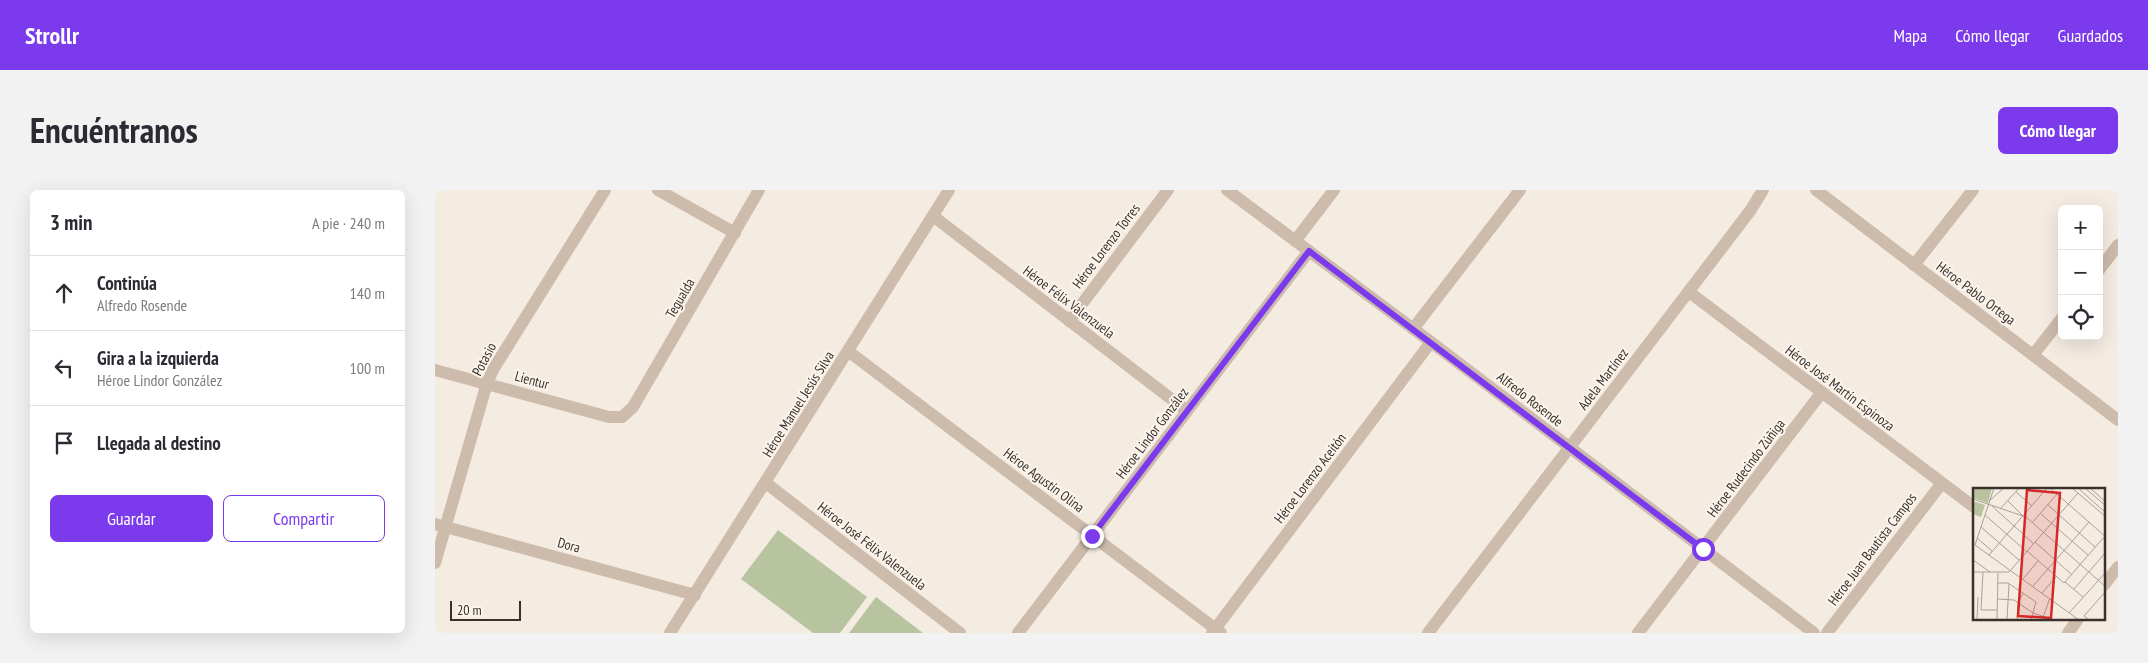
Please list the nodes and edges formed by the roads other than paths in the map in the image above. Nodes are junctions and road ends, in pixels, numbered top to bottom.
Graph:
1 (605, 190) edge
2 (657, 190) edge
3 (759, 190) edge
4 (949, 190) edge
5 (1168, 190) edge
6 (1227, 190) edge
7 (1334, 190) edge
8 (1520, 190) edge
9 (1763, 190) edge
10 (1817, 190) edge
11 (1973, 190) edge
12 (933, 216) junction
13 (735, 233) junction
14 (1295, 240) junction
15 (2118, 246) edge
16 (1309, 251) junction
17 (1914, 265) junction
18 (2103, 265) edge
19 (1689, 292) junction
20 (1069, 320) junction
21 (2058, 323) edge
22 (1413, 329) junction
23 (1431, 342) junction
24 (848, 351) junction
25 (2033, 355) junction
26 (435, 370) edge
27 (487, 384) junction
28 (1822, 392) junction
29 (1187, 411) junction
30 (622, 417) joint
31 (2118, 420) edge
32 (1569, 448) junction
33 (766, 483) junction
34 (1942, 483) junction
35 (1973, 507) edge
36 (440, 526) edge
37 (1092, 536) junction
38 (1703, 549) junction
39 (435, 563) edge
40 (2118, 567) edge
41 (2105, 584) edge
42 (695, 594) junction
43 (2077, 620) edge
44 (1216, 632) edge
45 (670, 633) edge
46 (960, 633) edge
47 (1018, 633) edge
48 (1428, 633) edge
49 (1639, 633) edge
50 (1814, 633) edge
51 (1827, 633) edge
52 (2068, 633) edge

1 - 27 street, Potasio
2 - 13 street
3 - 13 street, Tegualda
4 - 12 street, Héroe Manuel Jesús Silva
5 - 20 street, Héroe Lorenzo Torres
6 - 14 street, Alfredo Rosende
7 - 14 street
8 - 22 street
9 - 19 street, Adela Martínez
10 - 17 street, Héroe Pablo Ortega
11 - 17 street
12 - 20 street, Héroe Félix Valenzuela
12 - 24 street, Héroe Manuel Jesús Silva
13 - 30 street, Tegualda
14 - 16 street, Alfredo Rosende
15 - 18 street
16 - 22 street, Alfredo Rosende
16 - 29 street, Héroe Lindor González
17 - 25 street, Héroe Pablo Ortega
19 - 28 street, Héroe José Martín Espinoza
19 - 32 street, Adela Martínez
20 - 29 street, Héroe Félix Valenzuela
21 - 25 street
22 - 23 street, Alfredo Rosende
23 - 32 street, Alfredo Rosende
23 - 44 street, Héroe Lorenzo Aceitón
24 - 33 street, Héroe Manuel Jesús Silva
24 - 37 street, Héroe Agustín Olina
25 - 31 street, Héroe Pablo Ortega
26 - 27 street, Lientur
27 - 30 street, Lientur
27 - 36 street, Potasio
28 - 34 street, Héroe José Martín Espinoza
28 - 38 street, Héroe Rudecindo Zúñiga
29 - 37 street, Héroe Lindor González
32 - 38 street, Alfredo Rosende
32 - 48 street, Adela Martínez
33 - 42 street, Héroe Manuel Jesús Silva
33 - 46 street, Héroe José Félix Valenzuela
34 - 35 street, Héroe José Martín Espinoza
34 - 51 street, Héroe Juan Bautista Campos
36 - 39 street, Potasio
36 - 42 street, Dora
37 - 44 street, Héroe Agustín Olina
37 - 47 street, Héroe Lindor González
38 - 49 street, Héroe Rudecindo Zúñiga
38 - 50 street, Alfredo Rosende
40 - 41 street
42 - 45 street, Héroe Manuel Jesús Silva
43 - 52 street

